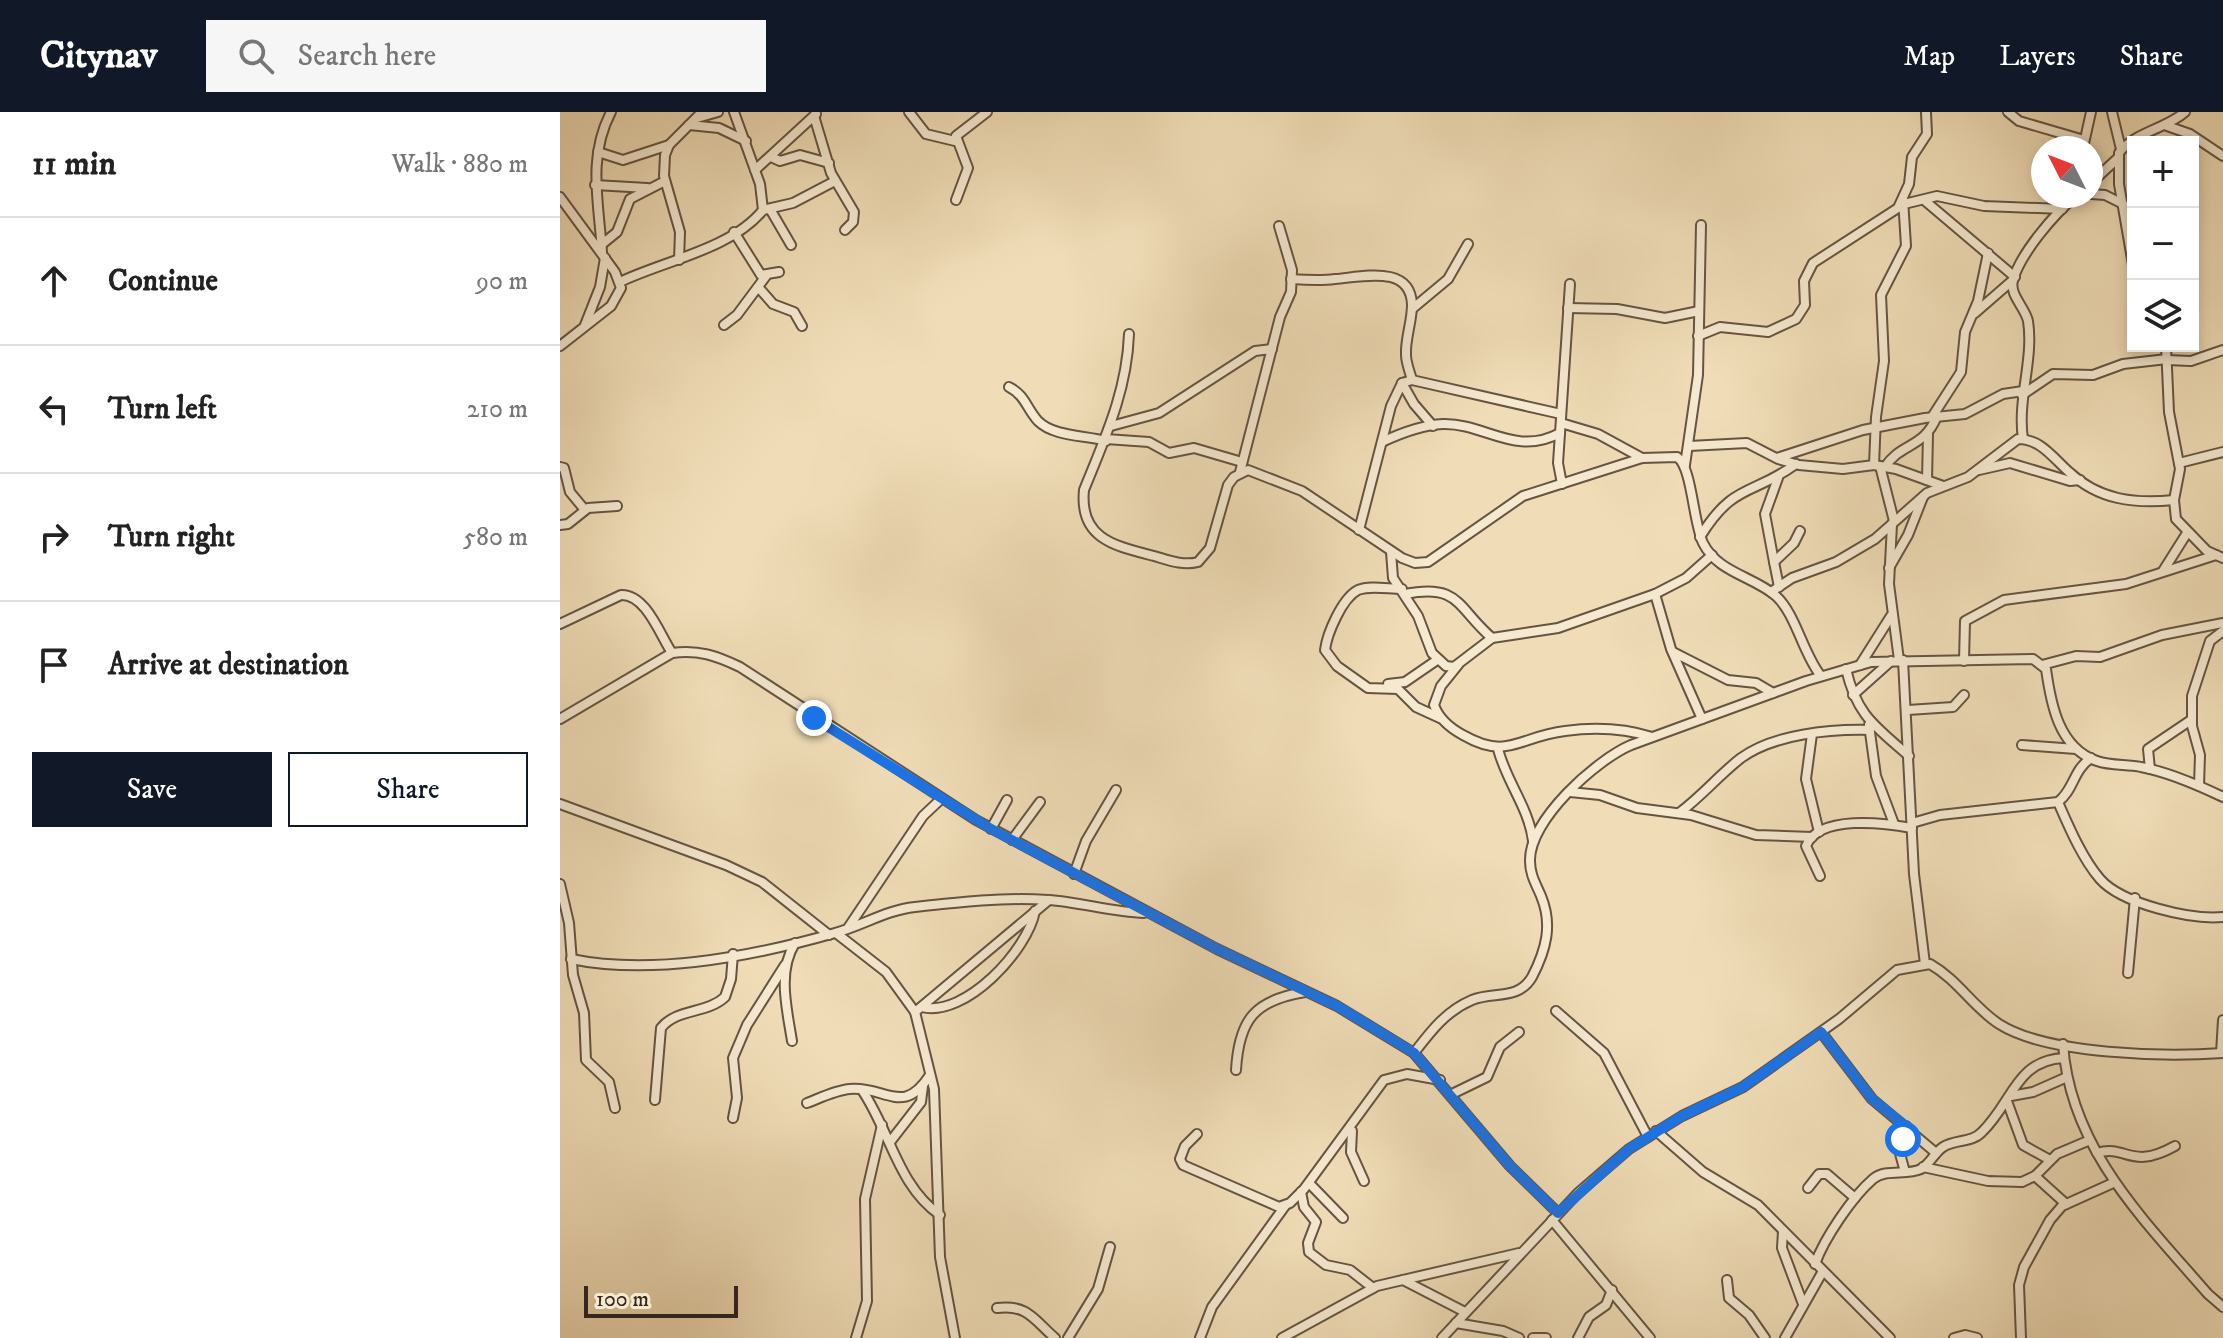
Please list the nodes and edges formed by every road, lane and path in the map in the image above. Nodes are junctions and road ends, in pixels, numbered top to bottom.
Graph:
1 (611, 112) edge
2 (718, 112) edge
3 (734, 112) edge
4 (909, 112) edge
5 (987, 112) edge
6 (1926, 112) edge
7 (2008, 112) edge
8 (2091, 112) edge
9 (2112, 112) edge
10 (2185, 112) edge
11 (816, 114) edge
12 (696, 118) edge
13 (2167, 126) junction
14 (2061, 136) edge
15 (2086, 136) edge
16 (746, 141) junction
17 (955, 141) junction
18 (669, 145) junction
19 (598, 152) junction
20 (2120, 153) junction
21 (2223, 156) edge
22 (771, 157) junction
23 (829, 163) junction
24 (755, 170) junction
25 (2103, 171) edge
26 (665, 181) junction
27 (835, 181) junction
28 (595, 185) junction
29 (647, 188) junction
30 (2103, 195) edge
31 (560, 197) edge
32 (956, 200) dead end
33 (1924, 200) junction
34 (1903, 202) junction
35 (2123, 204) junction
36 (766, 209) junction
37 (2062, 209) joint
38 (1701, 225) dead end
39 (1279, 226) dead end
40 (2127, 228) edge
41 (845, 230) dead end
42 (734, 232) junction
43 (1468, 244) dead end
44 (791, 245) dead end
45 (603, 252) junction
46 (1988, 253) junction
47 (679, 260) junction
48 (779, 272) dead end
49 (766, 276) junction
50 (2014, 278) junction
51 (1291, 279) junction
52 (620, 282) junction
53 (1570, 284) dead end
54 (759, 288) junction
55 (1568, 308) junction
56 (1412, 309) junction
57 (1699, 311) junction
58 (1971, 317) junction
59 (724, 325) dead end
60 (802, 326) dead end
61 (585, 327) junction
62 (1129, 334) dead end
63 (1698, 336) junction
64 (560, 346) edge
65 (1272, 349) junction
66 (2223, 350) edge
67 (2166, 352) edge
68 (2167, 360) junction
69 (1407, 381) junction
70 (1009, 387) dead end
71 (2022, 393) junction
72 (1934, 416) junction
73 (1561, 424) junction
74 (1111, 426) junction
75 (1433, 426) junction
76 (1876, 428) junction
77 (1928, 433) junction
78 (2023, 439) junction
79 (1106, 440) junction
80 (1382, 442) junction
81 (1823, 443) junction
82 (1689, 446) junction
83 (2223, 452) edge
84 (1642, 458) junction
85 (1776, 458) junction
86 (1242, 462) junction
87 (2179, 463) junction
88 (1795, 464) junction
89 (1685, 465) junction
90 (1880, 466) junction
91 (560, 467) edge
92 (1979, 470) junction
93 (1240, 472) junction
94 (1779, 477) junction
95 (1927, 480) junction
96 (2080, 480) junction
97 (1562, 484) junction
98 (1943, 486) junction
99 (1923, 496) junction
100 (2174, 500) junction
101 (617, 506) dead end
102 (585, 510) junction
103 (1893, 522) junction
104 (560, 525) edge
105 (1359, 530) junction
106 (1800, 531) dead end
107 (2187, 533) junction
108 (1700, 537) junction
109 (1391, 552) junction
110 (1712, 555) junction
111 (2219, 557) edge
112 (1774, 562) junction
113 (1888, 568) junction
114 (2163, 571) junction
115 (1775, 589) junction
116 (1404, 592) junction
117 (1655, 594) junction
118 (1892, 614) junction
119 (2223, 623) edge
120 (560, 624) edge
121 (2223, 631) edge
122 (1492, 638) junction
123 (1673, 652) junction
124 (672, 653) junction
125 (1437, 660) junction
126 (1898, 660) junction
127 (1964, 661) junction
128 (1459, 664) junction
129 (2042, 665) junction
130 (1860, 666) junction
131 (1846, 669) junction
132 (1821, 676) junction
133 (1377, 690) junction
134 (1773, 693) junction
135 (1853, 695) junction
136 (1964, 695) dead end
137 (1908, 710) junction
138 (560, 719) edge
139 (1441, 719) junction
140 (1702, 719) junction
141 (2191, 720) junction
142 (1869, 726) junction
143 (1812, 734) junction
144 (1652, 737) junction
145 (2022, 745) dead end
146 (1498, 749) junction
147 (2076, 749) junction
148 (1909, 756) junction
149 (2091, 758) junction
150 (2150, 769) junction
151 (2199, 786) junction
152 (1116, 790) dead end
153 (1570, 792) junction
154 (2223, 797) edge
155 (941, 799) junction
156 (1007, 800) dead end
157 (1040, 802) dead end
158 (2058, 802) junction
159 (560, 804) edge
160 (1679, 813) junction
161 (1894, 824) junction
162 (1912, 825) junction
163 (991, 829) junction
164 (1816, 834) junction
165 (1012, 840) junction
166 (1533, 843) junction
167 (1074, 874) junction
168 (1820, 876) dead end
169 (560, 884) edge
170 (2135, 898) junction
171 (1049, 900) junction
172 (1035, 910) junction
173 (1149, 913) junction
174 (2223, 917) edge
175 (847, 929) junction
176 (832, 934) junction
177 (796, 943) junction
178 (733, 954) junction
179 (572, 962) junction
180 (1925, 964) junction
181 (560, 965) edge
182 (785, 965) junction
183 (2128, 973) dead end
184 (1305, 992) junction
185 (919, 1010) junction
186 (1556, 1011) dead end
187 (2223, 1020) edge
188 (1519, 1032) dead end
189 (1821, 1032) junction
190 (792, 1041) dead end
191 (2063, 1044) junction
192 (1414, 1053) junction
193 (2222, 1053) edge
194 (2064, 1058) junction
195 (1236, 1070) dead end
196 (930, 1075) junction
197 (2067, 1077) junction
198 (1441, 1080) junction
199 (923, 1086) junction
200 (862, 1090) junction
201 (1452, 1094) junction
202 (2009, 1099) junction
203 (655, 1100) dead end
204 (807, 1103) dead end
205 (615, 1108) dead end
206 (733, 1118) dead end
207 (882, 1125) junction
208 (1352, 1126) junction
209 (1906, 1126) junction
210 (1197, 1134) dead end
211 (1652, 1134) junction
212 (2090, 1140) junction
213 (890, 1142) junction
214 (2175, 1146) dead end
215 (1936, 1153) junction
216 (2097, 1153) junction
217 (2050, 1160) junction
218 (1923, 1167) junction
219 (1905, 1172) junction
220 (2035, 1176) junction
221 (1364, 1181) dead end
222 (1309, 1183) junction
223 (2113, 1183) junction
224 (1808, 1188) dead end
225 (1301, 1192) junction
226 (1855, 1198) junction
227 (2066, 1204) junction
228 (1285, 1206) junction
229 (940, 1215) junction
230 (1555, 1216) junction
231 (1343, 1218) dead end
232 (1783, 1231) junction
233 (1110, 1247) dead end
234 (1519, 1253) junction
235 (1819, 1268) junction
236 (1403, 1280) junction
237 (1727, 1280) dead end
238 (1373, 1288) junction
239 (1612, 1290) junction
240 (1803, 1304) junction
241 (2223, 1307) edge
242 (997, 1308) dead end
243 (1465, 1312) junction
244 (1456, 1323) junction
245 (1472, 1328) junction
246 (1644, 1336) edge
247 (856, 1338) edge
248 (955, 1338) edge
249 (1055, 1338) edge
250 (1068, 1338) edge
251 (1200, 1338) edge
252 (1282, 1338) edge
253 (1442, 1338) edge
254 (1471, 1338) edge
255 (1519, 1338) edge
256 (1533, 1338) edge
257 (1546, 1338) edge
258 (1578, 1338) edge
259 (1765, 1338) edge
260 (1785, 1338) edge
261 (1890, 1338) edge
262 (1954, 1338) edge
263 (1977, 1338) edge
264 (2021, 1338) edge

1 - 19 street
2 - 12 street
3 - 16 street
4 - 17 street
5 - 17 street
6 - 34 street
7 - 14 street
8 - 15 street
9 - 20 street
10 - 13 street
11 - 22 street
11 - 23 street
12 - 16 street
12 - 18 street
13 - 20 street
13 - 21 street
16 - 24 street
17 - 32 street
18 - 19 street
18 - 26 street
19 - 28 street
20 - 25 street
20 - 35 street
22 - 23 street
22 - 24 street
23 - 27 street
24 - 36 street
26 - 29 street
26 - 47 street
27 - 36 street
27 - 41 street
28 - 29 street
28 - 45 street
29 - 45 street
30 - 35 street
31 - 45 street
33 - 34 street
33 - 37 street
33 - 46 street
34 - 63 street
34 - 76 street
35 - 40 street
36 - 42 street
36 - 44 street
37 - 50 street
38 - 57 street
39 - 51 street
42 - 47 street
42 - 49 street
43 - 56 street
45 - 52 street
45 - 61 street
46 - 50 street
46 - 58 street
47 - 52 street
48 - 49 street
49 - 54 street
50 - 58 street
50 - 71 street
51 - 56 street
51 - 65 street
52 - 61 street
53 - 55 street
54 - 59 street
54 - 60 street
55 - 57 street
55 - 73 street
56 - 69 street
57 - 63 street
58 - 72 street
61 - 64 street
62 - 74 street
63 - 82 street
65 - 74 street
65 - 86 street
66 - 68 street
67 - 68 street
68 - 71 street
68 - 87 street
69 - 73 street
69 - 75 street
69 - 80 street
70 - 79 street
71 - 72 street
71 - 78 street
72 - 76 street
72 - 77 street
73 - 75 street
73 - 84 street
73 - 97 street
74 - 79 street
75 - 80 street
76 - 81 street
76 - 90 street
77 - 90 street
77 - 95 street
78 - 92 street
78 - 96 street
79 - 86 street
79 - 93 street
80 - 105 street
81 - 85 street
81 - 88 street
82 - 85 street
82 - 89 street
83 - 87 street
84 - 89 street
84 - 97 street
85 - 88 street
86 - 93 street
87 - 100 street
88 - 90 street
88 - 94 street
89 - 108 street
90 - 95 street
90 - 103 street
91 - 102 street
92 - 96 street
92 - 98 street
93 - 105 street
94 - 108 street
94 - 112 street
95 - 98 street
96 - 100 street
97 - 109 street
98 - 99 street
99 - 103 street
99 - 113 street
100 - 107 street
101 - 102 street
102 - 104 street
103 - 113 street
103 - 115 street
105 - 109 street
106 - 112 street
107 - 111 street
107 - 114 street
108 - 110 street
109 - 116 street
110 - 115 street
110 - 117 street
111 - 114 street
112 - 115 street
113 - 118 street
114 - 127 street
115 - 132 street
116 - 122 street
116 - 125 street
116 - 133 street
117 - 122 street
117 - 123 street
118 - 126 street
118 - 130 street
119 - 129 street
120 - 124 street
121 - 141 street
122 - 128 street
123 - 134 street
123 - 140 street
124 - 138 street
124 - 155 street
125 - 128 street
125 - 133 street
126 - 127 street
126 - 130 street
126 - 135 street
126 - 137 street
127 - 129 street
128 - 139 street
129 - 147 street
130 - 131 street
131 - 132 street
131 - 135 street
132 - 134 street
133 - 139 street
134 - 140 street
135 - 142 street
136 - 137 street
137 - 148 street
139 - 146 street
140 - 144 street
141 - 150 street
141 - 151 street
142 - 143 street
142 - 148 street
142 - 161 street
143 - 160 street
143 - 164 street
144 - 146 street
144 - 153 street
145 - 147 street
146 - 166 street
147 - 149 street
148 - 162 street
149 - 150 street
149 - 158 street
150 - 151 street
151 - 154 street
152 - 167 street
153 - 160 street
153 - 166 street
155 - 163 street
155 - 175 street
156 - 163 street
157 - 165 street
158 - 162 street
158 - 170 street
159 - 176 street
160 - 164 street
161 - 162 street
161 - 164 street
162 - 180 street
163 - 165 street
164 - 168 street
165 - 167 street
166 - 192 street
167 - 173 street
169 - 179 street
170 - 174 street
170 - 183 street
171 - 172 street
171 - 173 street
171 - 175 street
172 - 185 street
172 - 185 street
173 - 184 street
175 - 176 street
176 - 177 street
176 - 185 street
177 - 178 street
177 - 182 street
178 - 179 street
178 - 203 street
179 - 181 street
179 - 205 street
180 - 189 street
180 - 191 street
182 - 190 street
182 - 206 street
184 - 192 street
184 - 195 street
185 - 196 street
186 - 211 street
187 - 193 street
188 - 201 street
189 - 209 street
189 - 211 street
191 - 193 street
191 - 194 street
192 - 198 street
194 - 197 street
194 - 202 street
196 - 199 street
196 - 229 street
197 - 202 street
197 - 212 street
198 - 201 street
198 - 208 street
199 - 200 street
199 - 213 street
200 - 204 street
200 - 207 street
201 - 230 street
202 - 215 street
202 - 217 street
207 - 213 street
207 - 247 street
208 - 221 street
208 - 222 street
209 - 215 street
209 - 219 street
210 - 228 street
211 - 230 street
211 - 232 street
212 - 216 street
212 - 217 street
213 - 229 street
214 - 216 street
215 - 218 street
216 - 223 street
217 - 220 street
218 - 219 street
218 - 220 street
219 - 226 street
220 - 227 street
222 - 225 street
222 - 231 street
223 - 227 street
223 - 241 street
224 - 226 street
225 - 228 street
225 - 238 street
226 - 235 street
227 - 264 street
228 - 251 street
229 - 248 street
230 - 234 street
230 - 239 street
232 - 235 street
232 - 240 street
233 - 250 street
234 - 236 street
234 - 243 street
235 - 240 street
235 - 261 street
236 - 238 street
236 - 243 street
237 - 259 street
238 - 252 street
239 - 246 street
239 - 258 street
240 - 260 street
242 - 249 street
243 - 244 street
244 - 245 street
244 - 253 street
245 - 254 street
245 - 255 street
256 - 257 street
262 - 263 street

